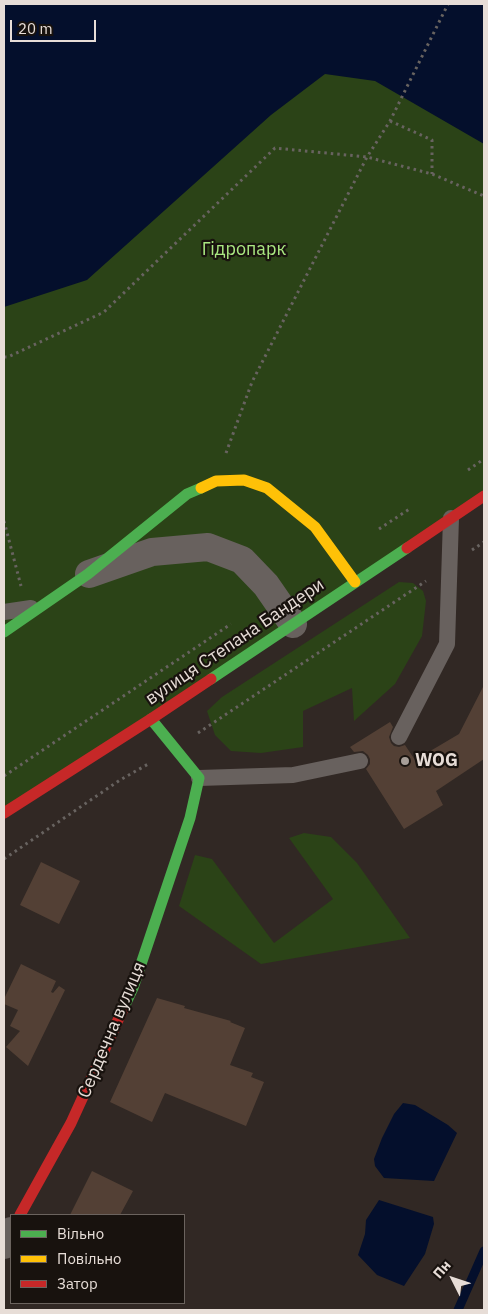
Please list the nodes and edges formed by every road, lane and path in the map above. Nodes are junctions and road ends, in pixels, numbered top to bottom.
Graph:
1 (448, 4) edge
2 (390, 121) junction
3 (367, 157) junction
4 (432, 174) junction
5 (484, 196) edge
6 (4, 358) edge
7 (216, 481) junction
8 (484, 496) edge
9 (451, 518) junction
10 (4, 521) edge
11 (450, 565) junction
12 (88, 574) junction
13 (354, 582) junction
14 (34, 607) junction
15 (4, 612) edge
16 (231, 624) dead end
17 (293, 624) junction
18 (4, 632) edge
19 (151, 719) junction
20 (399, 737) dead end
21 (175, 749) junction
22 (360, 761) dead end
23 (4, 776) edge
24 (199, 778) junction
25 (4, 813) edge
26 (4, 859) edge
27 (21, 1214) edge
28 (10, 1233) edge
29 (4, 1245) edge

1 - 2 path
2 - 3 path
2 - 4 path
3 - 4 path
3 - 6 path
3 - 7 path
4 - 5 path
7 - 12 street
7 - 13 street
8 - 9 street, вулиця Степана Бандери
9 - 11 lane
9 - 13 street, вулиця Степана Бандери
10 - 14 path
11 - 20 lane
11 - 21 path
12 - 14 street
12 - 17 street
13 - 17 street, вулиця Степана Бандери
14 - 15 lane
14 - 18 street
16 - 23 path
17 - 19 street, вулиця Степана Бандери
19 - 21 street
19 - 25 street, вулиця Степана Бандери
21 - 24 street
21 - 26 path
22 - 24 lane
24 - 27 street, Сердечна вулиця
28 - 29 street

